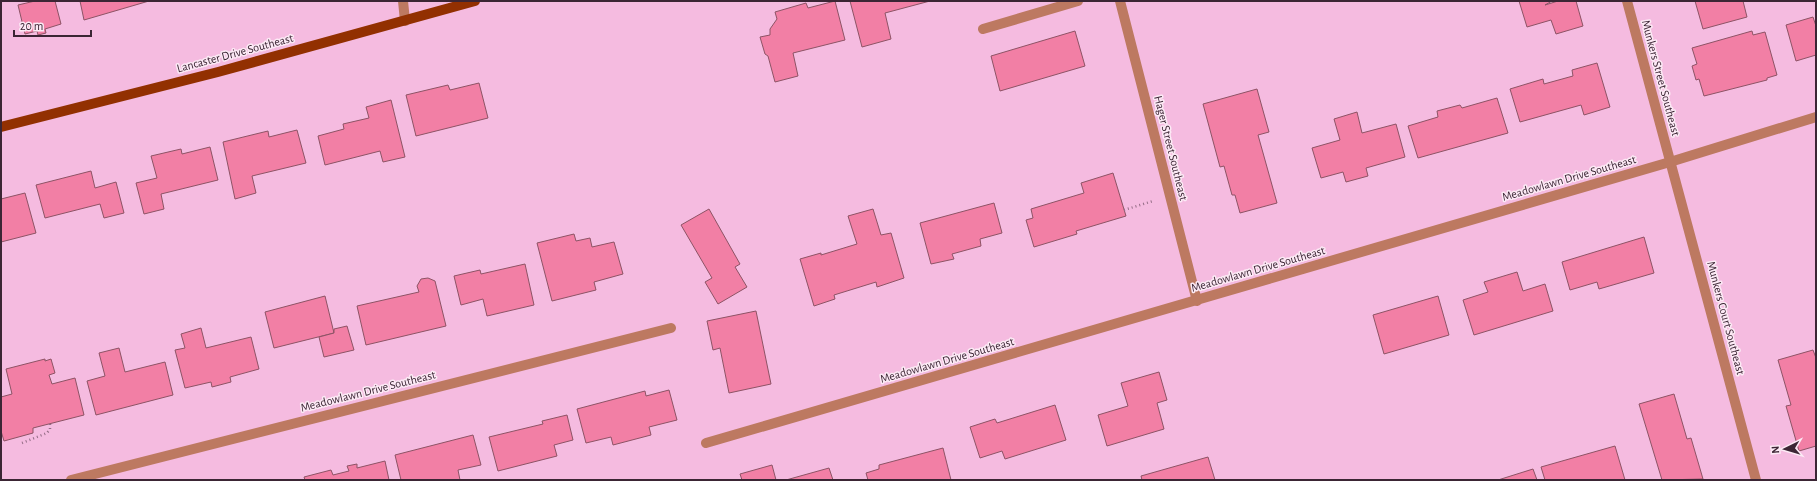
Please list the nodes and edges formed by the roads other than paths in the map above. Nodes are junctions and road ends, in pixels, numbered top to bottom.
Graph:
1 (403, 1) edge
2 (475, 1) edge
3 (1078, 1) edge
4 (1120, 1) edge
5 (1627, 1) edge
6 (405, 21) junction
7 (983, 29) dead end
8 (1816, 117) edge
9 (1, 127) edge
10 (1670, 162) junction
11 (1197, 301) junction
12 (671, 328) dead end
13 (706, 443) dead end
14 (71, 480) edge
15 (1756, 480) edge

1 - 6 street
2 - 6 main road, Lancaster Drive Southeast
3 - 7 street
4 - 11 street, Hager Street Southeast
5 - 10 street, Munkers Street Southeast
6 - 9 main road, Lancaster Drive Southeast
8 - 10 street, Meadowlawn Drive Southeast
10 - 11 street, Meadowlawn Drive Southeast
10 - 15 street, Munkers Court Southeast
11 - 13 street, Meadowlawn Drive Southeast
12 - 14 street, Meadowlawn Drive Southeast

